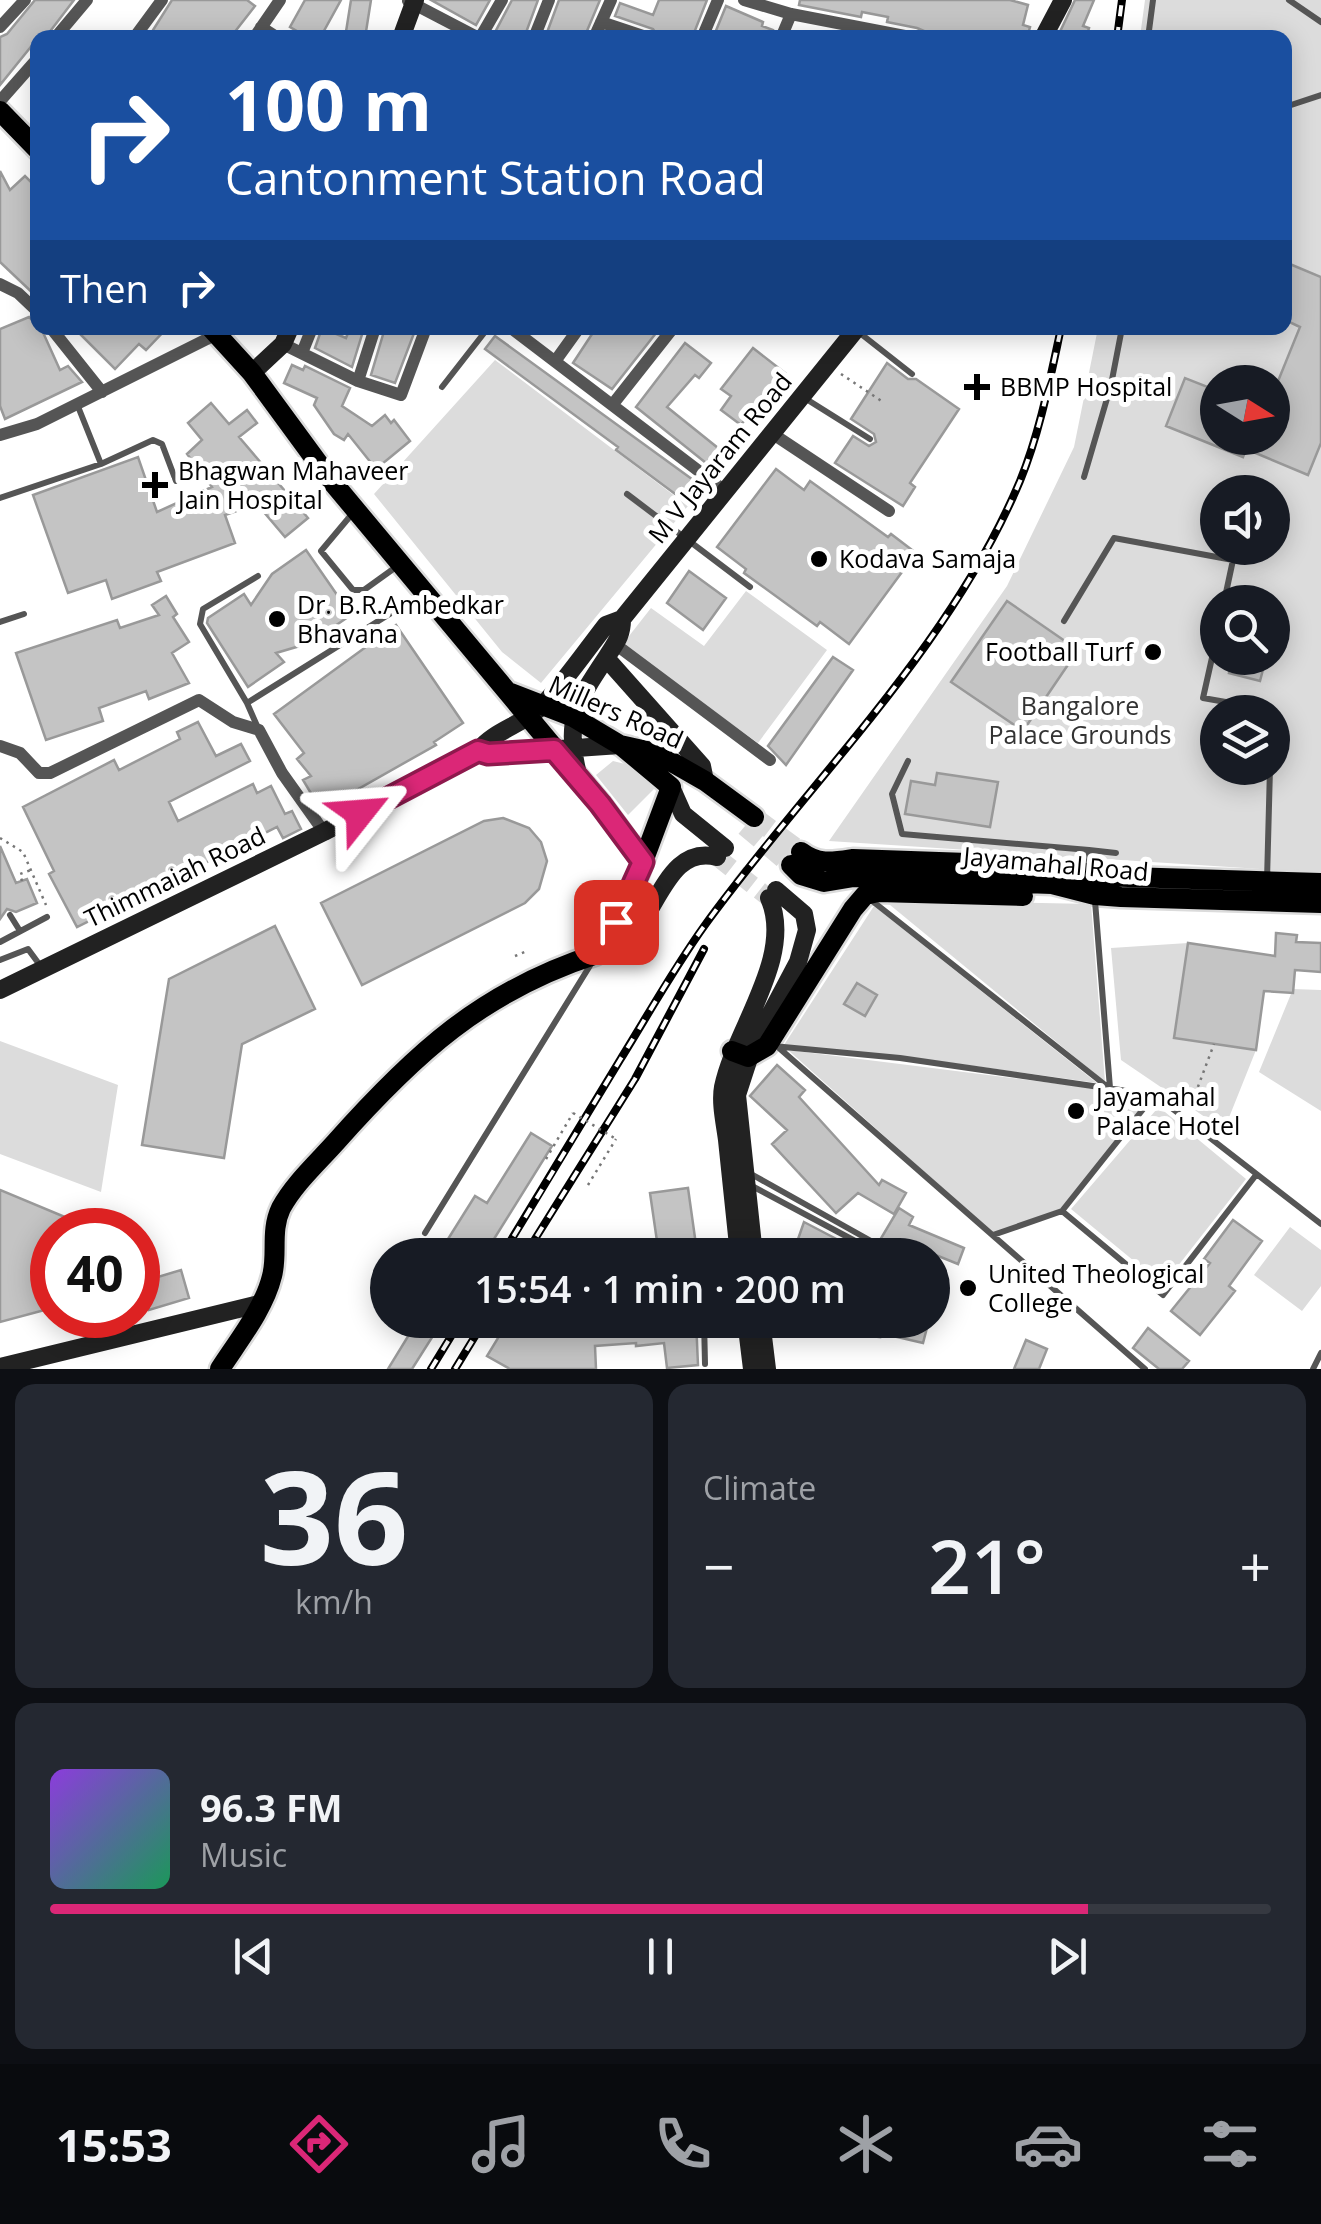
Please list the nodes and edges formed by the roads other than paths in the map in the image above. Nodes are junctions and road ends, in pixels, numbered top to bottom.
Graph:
1 (25, 0) edge
2 (87, 0) edge
3 (162, 0) edge
4 (280, 0) edge
5 (502, 0) edge
6 (549, 0) edge
7 (611, 0) edge
8 (718, 0) edge
9 (744, 0) edge
10 (1153, 0) edge
11 (1289, 0) edge
12 (412, 2) edge
13 (1057, 2) edge
14 (791, 14) junction
15 (601, 22) junction
16 (832, 22) junction
17 (1321, 22) edge
18 (0, 27) edge
19 (62, 30) edge
20 (140, 30) edge
21 (258, 30) edge
22 (403, 30) edge
23 (464, 30) edge
24 (480, 30) edge
25 (537, 30) edge
26 (598, 30) edge
27 (626, 30) edge
28 (705, 30) edge
29 (784, 30) edge
30 (830, 30) edge
31 (874, 30) edge
32 (1046, 30) edge
33 (1149, 30) edge
34 (30, 67) edge
35 (1321, 95) edge
36 (0, 101) edge
37 (1292, 105) edge
38 (0, 111) edge
39 (30, 142) edge
40 (0, 284) edge
41 (30, 304) edge
42 (57, 335) edge
43 (207, 335) edge
44 (218, 335) edge
45 (309, 335) edge
46 (374, 335) edge
47 (423, 335) edge
48 (483, 335) edge
49 (521, 335) edge
50 (574, 335) edge
51 (667, 335) edge
52 (851, 335) edge
53 (865, 335) edge
54 (1121, 335) edge
55 (286, 336) edge
56 (304, 348) dead end
57 (556, 360) junction
58 (252, 374) junction
59 (912, 374) dead end
60 (358, 381) junction
61 (442, 387) dead end
62 (102, 392) junction
63 (802, 396) junction
64 (77, 404) junction
65 (613, 404) junction
66 (773, 434) junction
67 (0, 436) edge
68 (870, 438) dead end
69 (101, 464) junction
70 (1084, 477) dead end
71 (176, 481) dead end
72 (725, 491) junction
73 (627, 494) dead end
74 (0, 498) edge
75 (356, 510) junction
76 (889, 511) dead end
77 (686, 539) junction
78 (402, 563) junction
79 (258, 576) dead end
80 (1228, 585) edge
81 (750, 587) dead end
82 (425, 592) junction
83 (24, 614) dead end
84 (622, 619) junction
85 (1064, 621) dead end
86 (0, 622) edge
87 (610, 651) junction
88 (247, 703) junction
89 (534, 712) junction
90 (573, 717) junction
91 (258, 730) junction
92 (620, 745) junction
93 (0, 746) edge
94 (563, 750) junction
95 (478, 751) junction
96 (770, 760) dead end
97 (908, 761) dead end
98 (705, 781) junction
99 (1270, 785) edge
100 (672, 787) junction
101 (324, 832) junction
102 (1089, 850) junction
103 (1116, 852) dead end
104 (643, 862) junction
105 (1088, 864) dead end
106 (1267, 881) junction
107 (1321, 883) edge
108 (865, 895) junction
109 (1095, 895) junction
110 (1321, 903) edge
111 (10, 915) dead end
112 (47, 917) road end
113 (20, 931) junction
114 (0, 942) edge
115 (597, 954) junction
116 (0, 960) edge
117 (42, 969) junction
118 (0, 990) edge
119 (773, 1046) junction
120 (740, 1054) junction
121 (1110, 1088) junction
122 (1152, 1098) junction
123 (1256, 1175) junction
124 (746, 1177) junction
125 (1062, 1211) junction
126 (1321, 1224) edge
127 (425, 1233) dead end
128 (993, 1235) junction
129 (745, 1238) edge
130 (746, 1238) edge
131 (857, 1238) edge
132 (259, 1304) junction
133 (704, 1338) edge
134 (748, 1338) edge
135 (764, 1338) edge
136 (1321, 1353) edge
137 (705, 1364) dead end
138 (0, 1367) edge
139 (220, 1369) edge
140 (752, 1369) edge
141 (767, 1369) edge
142 (1145, 1369) edge
143 (1312, 1369) edge

1 - 18 street
2 - 19 street
3 - 20 street
4 - 21 street
5 - 24 street
6 - 25 street
7 - 15 street
8 - 28 street
9 - 14 street
10 - 33 lane
11 - 17 lane
12 - 22 street
12 - 23 street
13 - 32 street
14 - 16 street
14 - 29 street
15 - 26 street
15 - 27 street
16 - 30 street
16 - 31 street
34 - 36 street
35 - 37 lane
38 - 39 main road
40 - 41 street
42 - 62 street
43 - 62 street
44 - 58 main road, Millers Road
45 - 56 street
46 - 60 street
47 - 60 street
48 - 61 lane
49 - 57 street
50 - 57 street
51 - 65 street
52 - 63 street, M V Jayaram Road
53 - 59 lane
54 - 70 lane
55 - 58 street
55 - 60 street
57 - 65 street
58 - 75 main road, Millers Road
62 - 64 street
63 - 66 street, M V Jayaram Road
63 - 68 lane
64 - 67 street
64 - 69 lane
65 - 72 street
66 - 72 street, M V Jayaram Road
66 - 76 street
69 - 71 lane
69 - 74 lane
72 - 77 street, M V Jayaram Road
73 - 77 lane
75 - 78 main road, Millers Road
75 - 78 lane
77 - 81 lane
77 - 84 street, M V Jayaram Road
78 - 82 main road, Millers Road
79 - 88 lane
80 - 85 lane
82 - 88 lane
82 - 89 main road, Millers Road
83 - 86 lane
84 - 87 street, M V Jayaram Road
84 - 89 street, M V Jayaram Road
87 - 90 street, M V Jayaram Road
87 - 96 street
87 - 98 street
88 - 91 lane
89 - 90 main road, Millers Road
89 - 94 main road
89 - 95 street, Thimmaiah Road
90 - 92 main road, Millers Road
90 - 94 street, M V Jayaram Road
91 - 93 street
91 - 101 street
92 - 94 street, Thimmaiah Road
92 - 98 main road, Millers Road
92 - 100 main road
94 - 95 street, Thimmaiah Road
94 - 104 main road
95 - 101 street, Thimmaiah Road
97 - 102 lane
98 - 100 main road, Millers Road
99 - 106 lane
100 - 104 main road, Millers Road
100 - 115 street
101 - 117 street, Thimmaiah Road
102 - 103 lane
102 - 105 lane
104 - 115 main road, Millers Road
106 - 107 main road, Jayamahal Road
106 - 109 main road, Jayamahal Road
108 - 109 main road
108 - 119 main road
108 - 121 lane
109 - 110 main road, Jayamahal Road
109 - 121 lane
111 - 113 lane
112 - 113 lane
113 - 114 lane
115 - 127 lane
115 - 132 main road
116 - 117 lane
117 - 118 street, Thimmaiah Road
119 - 120 main road
119 - 121 lane
119 - 128 lane
120 - 120 street
120 - 124 street
120 - 129 street
121 - 122 lane
122 - 123 lane
122 - 125 lane
123 - 125 lane
123 - 126 lane
124 - 130 street
124 - 131 lane
125 - 128 lane
128 - 142 lane
132 - 138 street
132 - 139 main road
133 - 137 lane
134 - 140 street
135 - 141 street
136 - 143 lane

